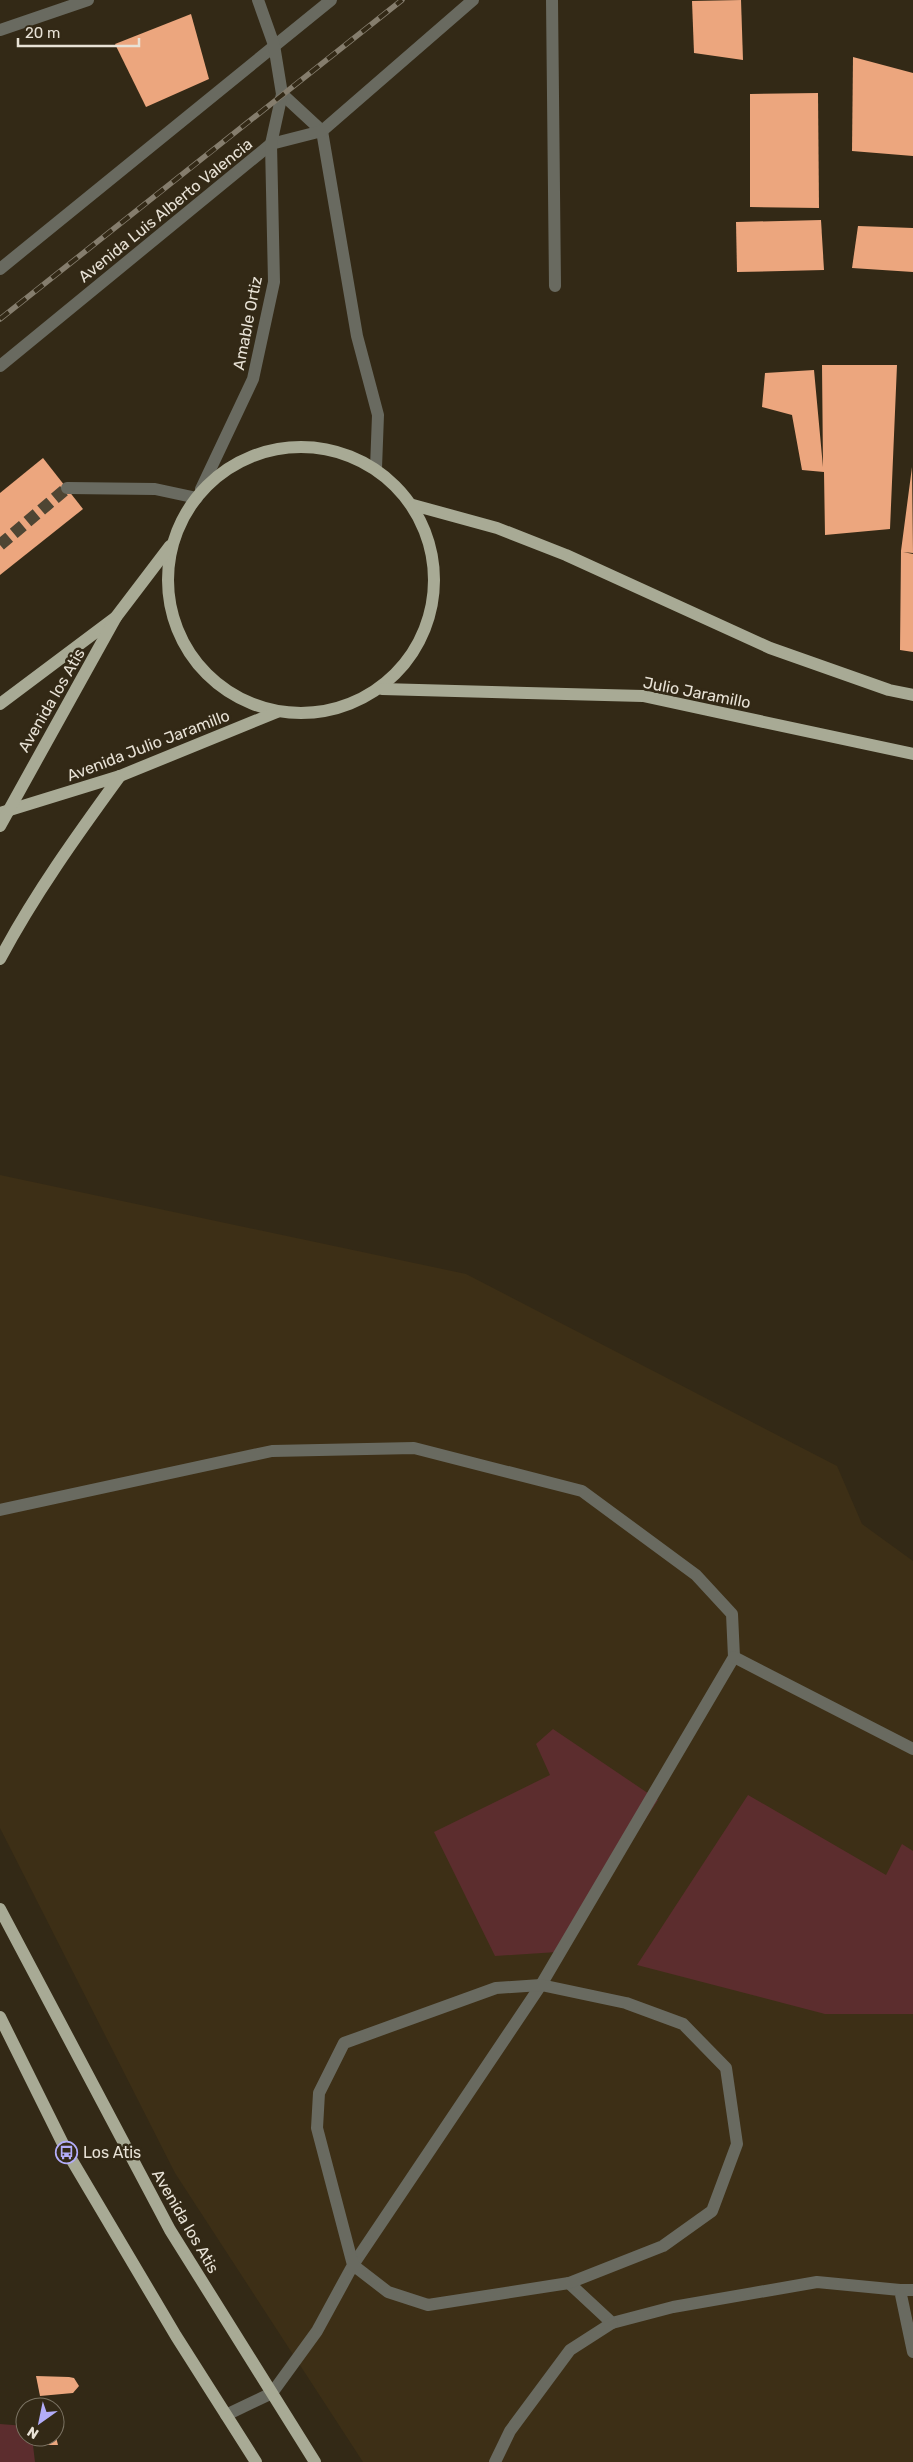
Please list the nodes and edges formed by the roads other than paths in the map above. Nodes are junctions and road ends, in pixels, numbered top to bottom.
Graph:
1 (88, 0) edge
2 (258, 0) edge
3 (331, 0) edge
4 (473, 0) edge
5 (552, 0) edge
6 (0, 30) edge
7 (274, 45) junction
8 (282, 94) junction
9 (322, 131) junction
10 (271, 144) junction
11 (0, 269) edge
12 (555, 286) dead end
13 (0, 366) edge
14 (376, 468) junction
15 (68, 488) tunnel mouth
16 (199, 493) junction
17 (413, 505) junction
18 (170, 546) junction
19 (116, 617) junction
20 (382, 689) junction
21 (913, 695) edge
22 (0, 704) edge
23 (277, 712) junction
24 (913, 754) edge
25 (120, 776) junction
26 (3, 812) edge
27 (0, 826) edge
28 (0, 959) edge
29 (0, 1510) edge
30 (734, 1657) junction
31 (913, 1749) edge
32 (0, 1909) edge
33 (541, 1985) junction
34 (0, 2017) edge
35 (353, 2265) junction
36 (569, 2282) junction
37 (900, 2290) junction
38 (913, 2290) edge
39 (612, 2323) junction
40 (913, 2352) edge
41 (272, 2393) junction
42 (226, 2415) junction
43 (256, 2462) edge
44 (315, 2462) edge
45 (495, 2462) edge

1 - 6 street
2 - 7 street, Amable Ortiz
3 - 7 street
4 - 9 street, Avenida Luis Alberto Valencia
5 - 12 street
7 - 8 street, Amable Ortiz
7 - 11 street
8 - 9 street
8 - 10 street, Amable Ortiz
9 - 10 street, Avenida Luis Alberto Valencia
9 - 14 street
10 - 13 street, Avenida Luis Alberto Valencia
10 - 16 street, Amable Ortiz
14 - 16 main road, Julio Jaramillo
14 - 17 main road, Julio Jaramillo
15 - 16 street
16 - 18 main road, Julio Jaramillo
17 - 20 main road, Julio Jaramillo
17 - 21 main road, Julio Jaramillo
18 - 19 main road
18 - 23 main road, Julio Jaramillo
19 - 22 main road
19 - 26 main road, Avenida los Atis
20 - 23 main road, Julio Jaramillo
20 - 24 main road, Julio Jaramillo
23 - 25 main road, Avenida Julio Jaramillo
25 - 26 main road, Avenida Julio Jaramillo
25 - 28 main road
26 - 27 main road, Avenida los Atis
29 - 30 street
30 - 31 street
30 - 33 street
32 - 41 main road, Avenida los Atis
33 - 35 street
33 - 35 street
33 - 36 street
34 - 42 main road
35 - 36 street
35 - 41 street
36 - 39 street
37 - 38 street
37 - 39 street
37 - 40 street
39 - 45 street
41 - 42 street
41 - 44 main road, Avenida los Atis
42 - 43 main road

